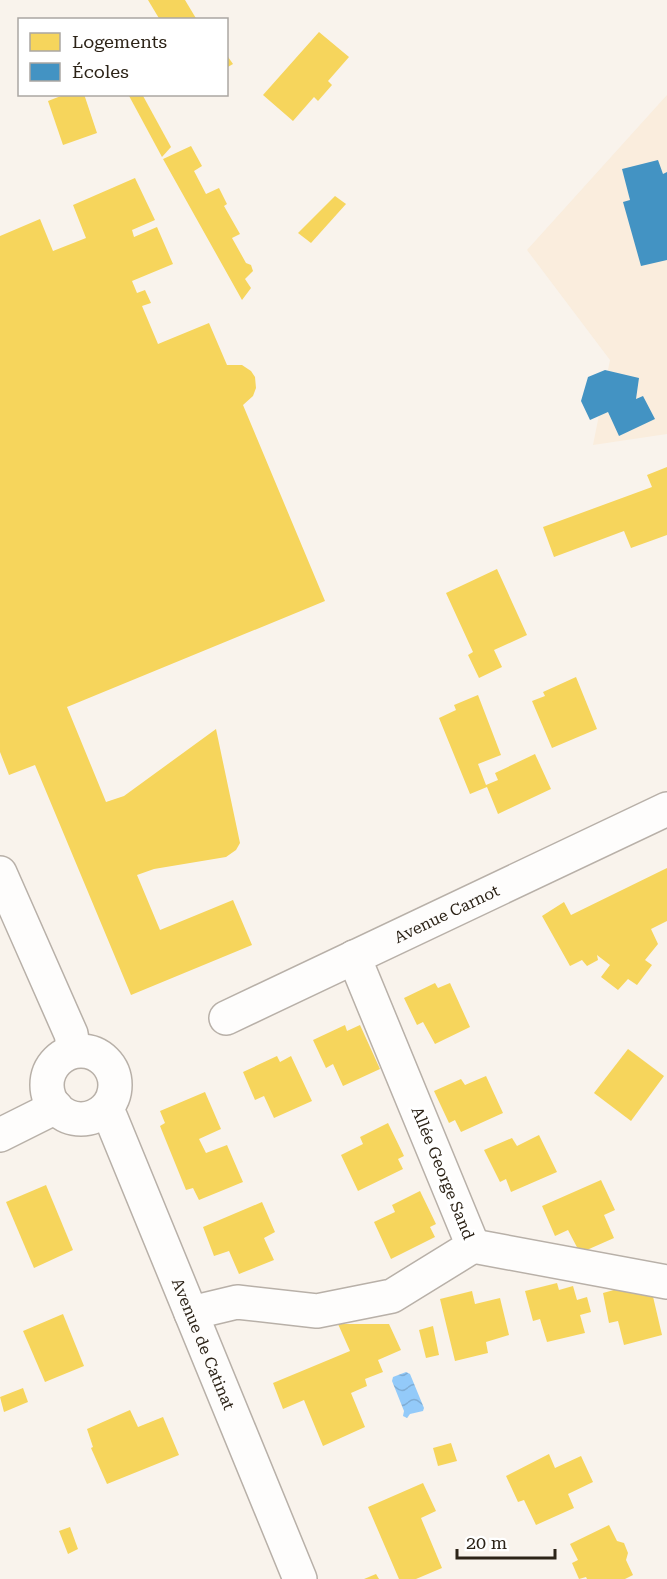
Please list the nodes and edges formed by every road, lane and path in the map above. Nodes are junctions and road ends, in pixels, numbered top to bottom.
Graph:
1 (667, 810) edge
2 (0, 873) edge
3 (354, 957) junction
4 (226, 1018) dead end
5 (74, 1051) junction
6 (56, 1107) junction
7 (104, 1111) junction
8 (0, 1135) edge
9 (473, 1245) junction
10 (667, 1282) edge
11 (191, 1313) junction
12 (300, 1579) edge

1 - 3 street, Avenue Carnot
2 - 5 street
3 - 4 street, Avenue Carnot
3 - 9 street, Allée George Sand
5 - 6 street
5 - 7 street
6 - 7 street
6 - 8 street
7 - 11 street, Avenue de Catinat
9 - 10 street
9 - 11 street, Allée George Sand
11 - 12 street, Avenue de Catinat

